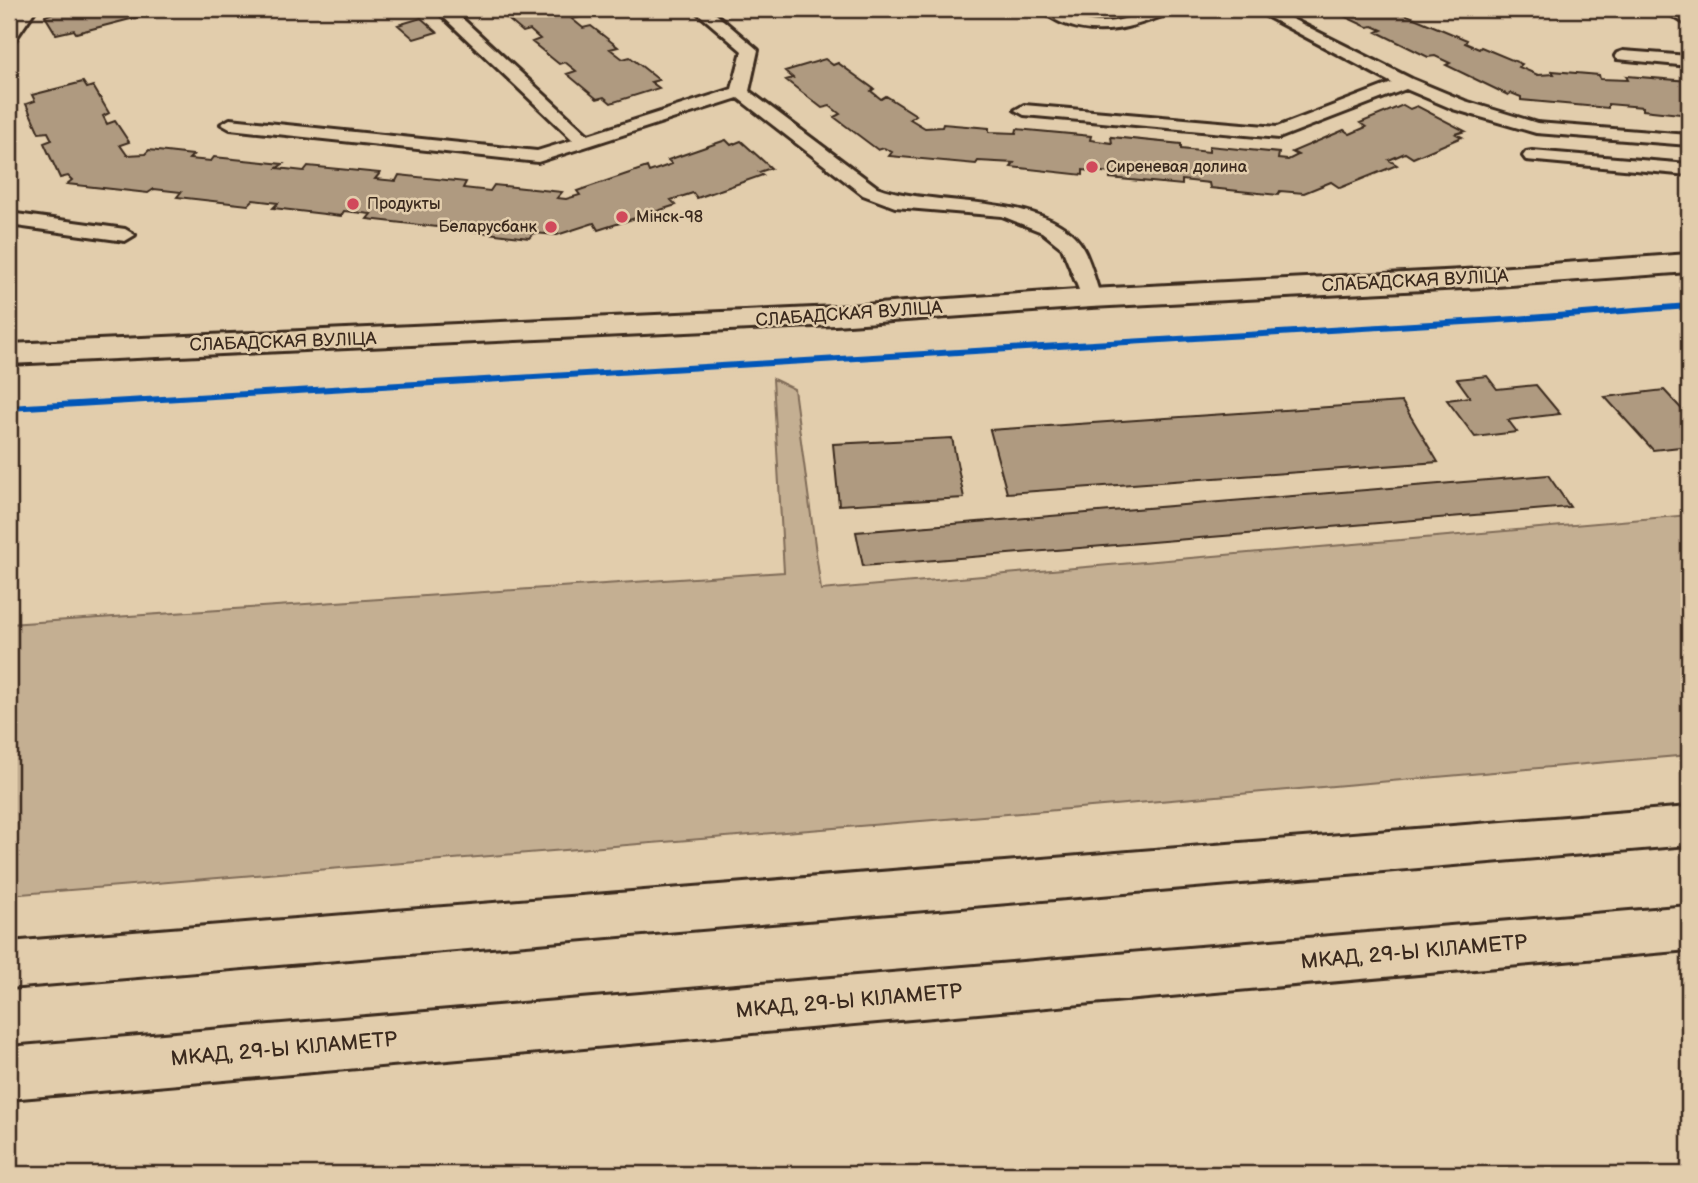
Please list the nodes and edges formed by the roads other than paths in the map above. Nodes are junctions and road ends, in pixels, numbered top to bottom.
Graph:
1 (28, 9) edge
2 (443, 9) edge
3 (701, 9) edge
4 (1047, 9) edge
5 (1168, 9) edge
6 (1261, 9) edge
7 (1669, 9) edge
8 (1689, 21) edge
9 (9, 37) edge
10 (1623, 56) dead end
11 (1689, 61) edge
12 (1406, 83) junction
13 (740, 92) junction
14 (1024, 110) dead end
15 (230, 124) dead end
16 (1689, 140) edge
17 (585, 142) junction
18 (1532, 156) dead end
19 (1689, 170) edge
20 (9, 219) edge
21 (125, 235) dead end
22 (1689, 263) edge
23 (1091, 298) junction
24 (9, 354) edge
25 (1689, 825) edge
26 (1689, 928) edge
27 (9, 965) edge
28 (9, 1073) edge

1 - 9 lane
2 - 17 lane
3 - 13 lane
4 - 5 lane
6 - 12 lane
7 - 8 lane
10 - 11 lane
12 - 14 lane
12 - 16 lane
13 - 17 lane
13 - 23 lane
15 - 17 lane
18 - 19 lane
20 - 21 lane
22 - 23 main road, СЛАБАДСКАЯ ВУЛІЦА
23 - 24 main road, СЛАБАДСКАЯ ВУЛІЦА
25 - 27 main road
26 - 28 main road, МКАД, 29-Ы КІЛАМЕТР

